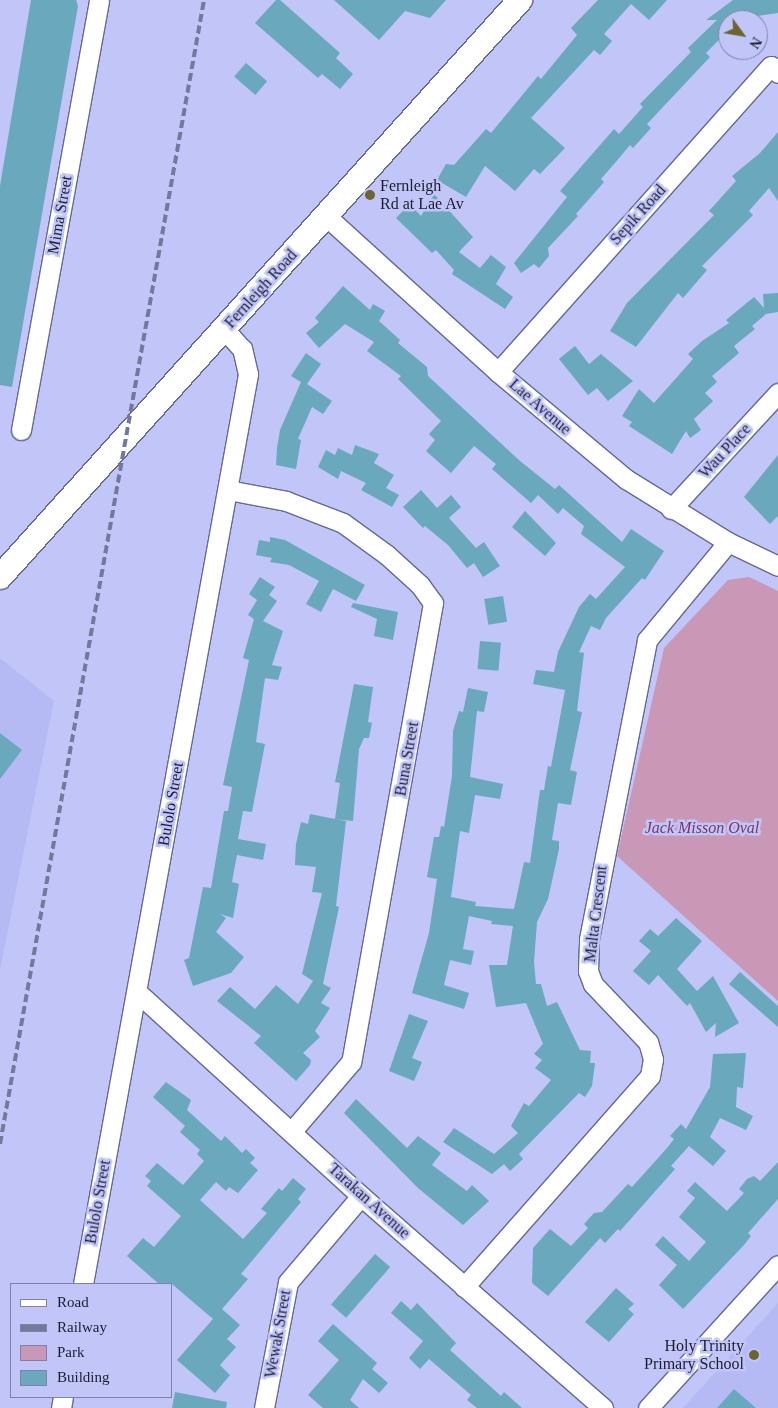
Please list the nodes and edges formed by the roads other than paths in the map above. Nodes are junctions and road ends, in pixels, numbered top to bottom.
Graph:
1 (99, 0) edge
2 (520, 0) edge
3 (778, 73) edge
4 (326, 216) junction
5 (225, 330) junction
6 (498, 372) junction
7 (778, 393) edge
8 (21, 430) dead end
9 (228, 490) junction
10 (671, 509) junction
11 (728, 542) junction
12 (778, 566) edge
13 (0, 577) edge
14 (137, 992) junction
15 (292, 1131) junction
16 (361, 1196) junction
17 (778, 1265) edge
18 (83, 1283) edge
19 (464, 1287) junction
20 (264, 1408) edge
21 (603, 1408) edge
22 (648, 1408) edge

1 - 8 street, Mima Street
2 - 4 street, Fernleigh Road
3 - 6 street, Sepik Road
4 - 5 street, Fernleigh Road
4 - 6 street, Lae Avenue
5 - 9 street, Bulolo Street
5 - 13 street, Fernleigh Road
6 - 10 street, Lae Avenue
7 - 10 street, Wau Place
9 - 14 street, Bulolo Street
9 - 15 street, Buna Street
10 - 11 street, Lae Avenue
11 - 12 street, Lae Avenue
11 - 19 street, Malta Crescent
14 - 15 street, Tarakan Avenue
14 - 18 street, Bulolo Street
15 - 16 street, Tarakan Avenue
16 - 19 street, Tarakan Avenue
16 - 20 street, Wewak Street
17 - 22 street
19 - 21 street, Tarakan Avenue

